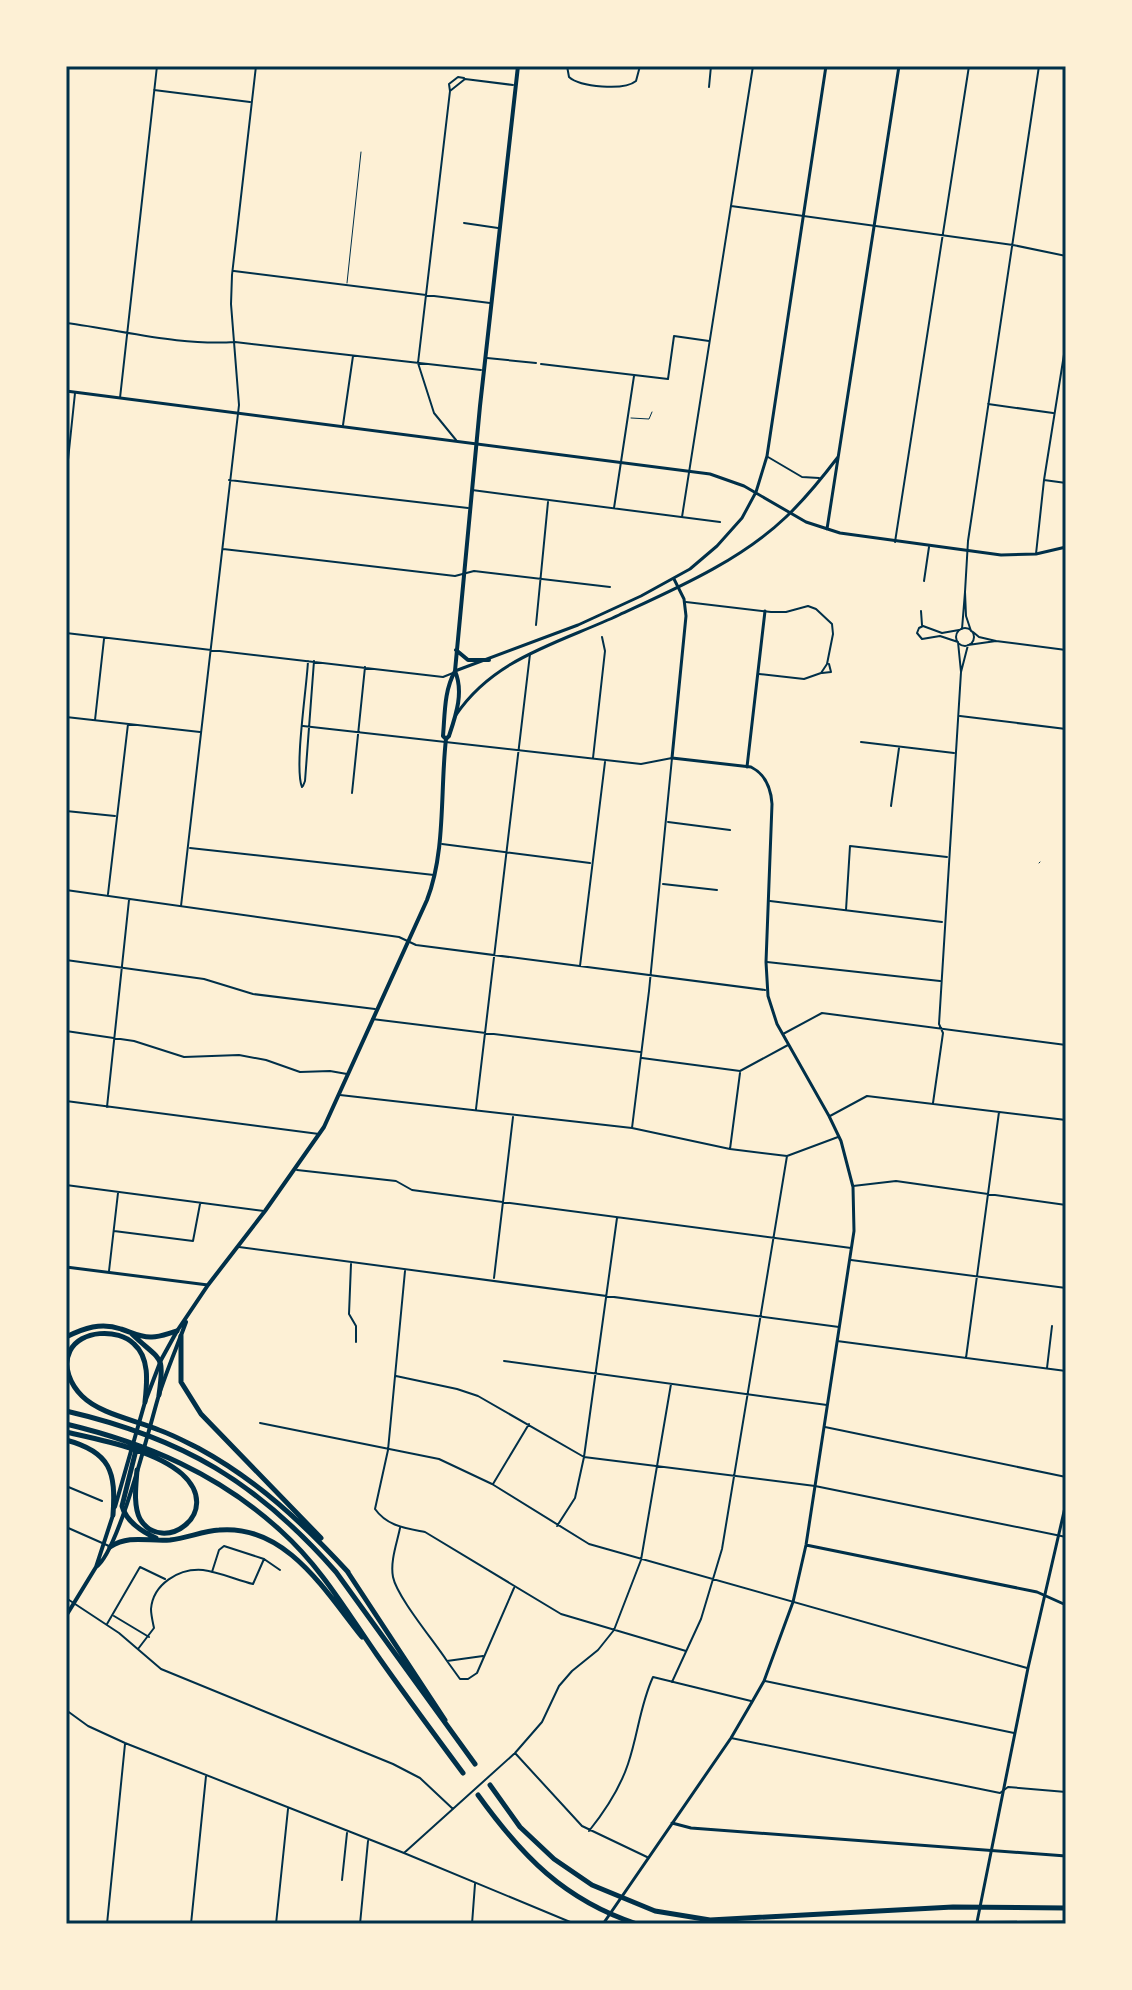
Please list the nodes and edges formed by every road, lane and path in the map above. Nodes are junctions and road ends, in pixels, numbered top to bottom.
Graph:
1 (157, 66) edge
2 (256, 66) edge
3 (518, 66) edge
4 (567, 66) edge
5 (640, 66) edge
6 (711, 66) edge
7 (753, 66) edge
8 (826, 66) edge
9 (899, 66) edge
10 (969, 66) edge
11 (1039, 66) edge
12 (1060, 66) edge
13 (1066, 67) edge
14 (516, 86) junction
15 (709, 87) dead end
16 (154, 90) junction
17 (251, 102) junction
18 (361, 152) dead end
19 (731, 206) junction
20 (803, 216) junction
21 (464, 223) dead end
22 (874, 226) junction
23 (500, 228) junction
24 (944, 235) junction
25 (1013, 245) junction
26 (1066, 256) edge
27 (233, 271) junction
28 (348, 285) junction
29 (427, 296) junction
30 (493, 303) junction
31 (66, 323) edge
32 (128, 333) junction
33 (710, 341) junction
34 (235, 342) junction
35 (1066, 342) edge
36 (353, 355) junction
37 (486, 357) junction
38 (418, 363) junction
39 (536, 363) dead end
40 (541, 364) dead end
41 (484, 371) junction
42 (635, 375) junction
43 (66, 391) edge
44 (76, 392) junction
45 (120, 398) junction
46 (988, 404) junction
47 (652, 412) dead end
48 (238, 413) junction
49 (1054, 413) junction
50 (628, 417) junction
51 (343, 426) junction
52 (456, 441) junction
53 (476, 444) junction
54 (767, 456) junction
55 (838, 457) junction
56 (622, 462) junction
57 (691, 471) junction
58 (822, 478) junction
59 (66, 479) edge
60 (229, 480) junction
61 (1044, 480) junction
62 (1066, 483) edge
63 (472, 490) junction
64 (756, 492) junction
65 (548, 501) junction
66 (470, 508) junction
67 (614, 508) junction
68 (790, 513) junction
69 (682, 517) junction
70 (720, 522) dead end
71 (827, 529) junction
72 (895, 542) junction
73 (929, 547) junction
74 (1066, 547) edge
75 (221, 549) junction
76 (966, 552) junction
77 (1036, 554) junction
78 (462, 575) junction
79 (539, 579) junction
80 (674, 579) junction
81 (924, 581) dead end
82 (678, 586) junction
83 (610, 587) dead end
84 (965, 592) junction
85 (684, 602) junction
86 (765, 611) junction
87 (921, 611) dead end
88 (536, 625) dead end
89 (924, 626) junction
90 (961, 630) junction
91 (972, 632) junction
92 (66, 633) edge
93 (104, 637) junction
94 (602, 637) dead end
95 (923, 639) junction
96 (996, 641) junction
97 (958, 642) junction
98 (969, 644) junction
99 (210, 650) junction
100 (456, 650) junction
101 (1066, 650) edge
102 (531, 653) junction
103 (489, 660) junction
104 (308, 661) junction
105 (314, 661) junction
106 (828, 662) junction
107 (365, 667) junction
108 (455, 671) junction
109 (961, 672) junction
110 (821, 673) junction
111 (757, 674) junction
112 (958, 716) junction
113 (66, 717) edge
114 (455, 718) junction
115 (95, 720) junction
116 (128, 724) junction
117 (303, 726) junction
118 (309, 727) junction
119 (1066, 729) edge
120 (202, 732) junction
121 (357, 733) junction
122 (446, 741) junction
123 (861, 742) dead end
124 (899, 747) junction
125 (519, 749) junction
126 (954, 753) junction
127 (672, 758) junction
128 (593, 759) junction
129 (605, 761) junction
130 (747, 767) junction
131 (352, 793) dead end
132 (891, 806) dead end
133 (66, 811) edge
134 (117, 816) junction
135 (667, 822) junction
136 (730, 830) dead end
137 (438, 843) junction
138 (188, 847) junction
139 (507, 853) junction
140 (948, 857) junction
141 (591, 864) junction
142 (435, 875) junction
143 (660, 884) junction
144 (66, 890) edge
145 (717, 890) dead end
146 (108, 896) junction
147 (130, 899) junction
148 (768, 901) junction
149 (181, 906) junction
150 (846, 910) junction
151 (944, 922) junction
152 (408, 941) junction
153 (495, 956) junction
154 (66, 960) edge
155 (766, 962) junction
156 (580, 966) junction
157 (121, 968) junction
158 (650, 976) junction
159 (941, 982) junction
160 (767, 990) junction
161 (376, 1009) junction
162 (372, 1019) junction
163 (941, 1028) junction
164 (66, 1031) edge
165 (486, 1033) junction
166 (1066, 1033) edge
167 (783, 1034) junction
168 (114, 1038) junction
169 (789, 1045) junction
170 (1065, 1045) edge
171 (641, 1052) junction
172 (640, 1058) junction
173 (740, 1071) junction
174 (348, 1074) junction
175 (339, 1094) junction
176 (66, 1101) edge
177 (933, 1103) junction
178 (107, 1107) junction
179 (476, 1110) junction
180 (999, 1112) junction
181 (514, 1116) junction
182 (829, 1116) junction
183 (1066, 1120) edge
184 (632, 1128) junction
185 (320, 1134) junction
186 (839, 1137) junction
187 (730, 1149) junction
188 (787, 1156) junction
189 (294, 1170) junction
190 (66, 1185) edge
191 (853, 1187) junction
192 (118, 1192) junction
193 (988, 1195) junction
194 (504, 1202) junction
195 (200, 1203) junction
196 (1066, 1205) edge
197 (265, 1211) junction
198 (617, 1217) junction
199 (114, 1231) junction
200 (772, 1237) junction
201 (238, 1247) junction
202 (852, 1248) junction
203 (851, 1260) junction
204 (351, 1262) junction
205 (66, 1267) edge
206 (406, 1270) junction
207 (109, 1272) junction
208 (977, 1277) junction
209 (493, 1280) junction
210 (208, 1285) junction
211 (1066, 1288) edge
212 (606, 1296) junction
213 (759, 1316) junction
214 (1052, 1326) dead end
215 (839, 1327) junction
216 (130, 1333) junction
217 (179, 1334) junction
218 (66, 1337) edge
219 (837, 1341) junction
220 (356, 1342) dead end
221 (966, 1358) junction
222 (161, 1360) junction
223 (504, 1361) dead end
224 (1047, 1368) junction
225 (1066, 1371) edge
226 (596, 1373) junction
227 (396, 1376) junction
228 (671, 1384) junction
229 (747, 1394) junction
230 (159, 1395) junction
231 (145, 1402) junction
232 (828, 1405) junction
233 (66, 1411) edge
234 (260, 1423) dead end
235 (530, 1423) junction
236 (66, 1424) edge
237 (825, 1427) junction
238 (66, 1432) edge
239 (66, 1440) edge
240 (134, 1442) joint
241 (388, 1450) junction
242 (584, 1457) junction
243 (134, 1460) junction
244 (659, 1465) junction
245 (137, 1470) junction
246 (734, 1475) junction
247 (1066, 1477) edge
248 (492, 1484) junction
249 (66, 1486) edge
250 (815, 1486) junction
251 (102, 1501) dead end
252 (1066, 1503) edge
253 (123, 1512) junction
254 (113, 1515) junction
255 (557, 1526) junction
256 (66, 1527) edge
257 (400, 1527) junction
258 (1059, 1536) junction
259 (1066, 1537) edge
260 (160, 1540) junction
261 (806, 1545) junction
262 (107, 1546) junction
263 (264, 1559) junction
264 (641, 1560) junction
265 (280, 1570) dead end
266 (348, 1572) junction
267 (212, 1573) junction
268 (166, 1580) junction
269 (714, 1580) junction
270 (515, 1587) junction
271 (1046, 1595) junction
272 (66, 1598) edge
273 (75, 1602) junction
274 (793, 1602) junction
275 (1066, 1605) edge
276 (66, 1616) edge
277 (112, 1616) junction
278 (107, 1624) junction
279 (614, 1630) junction
280 (149, 1637) junction
281 (137, 1650) junction
282 (686, 1651) junction
283 (376, 1654) junction
284 (483, 1656) junction
285 (447, 1661) junction
286 (1028, 1668) junction
287 (764, 1681) junction
288 (672, 1682) junction
289 (752, 1702) junction
290 (66, 1710) edge
291 (449, 1728) junction
292 (1015, 1733) junction
293 (731, 1738) junction
294 (125, 1743) junction
295 (515, 1753) junction
296 (475, 1764) dead end
297 (463, 1773) dead end
298 (206, 1775) junction
299 (490, 1785) dead end
300 (1004, 1790) junction
301 (1066, 1792) edge
302 (478, 1795) dead end
303 (288, 1808) junction
304 (454, 1810) junction
305 (672, 1823) junction
306 (589, 1831) junction
307 (347, 1832) junction
308 (368, 1840) junction
309 (991, 1851) junction
310 (404, 1853) junction
311 (1066, 1856) edge
312 (647, 1857) junction
313 (342, 1880) dead end
314 (475, 1883) junction
315 (1066, 1908) edge
316 (1066, 1923) edge
317 (107, 1924) edge
318 (191, 1924) edge
319 (276, 1924) edge
320 (360, 1924) edge
321 (472, 1924) edge
322 (575, 1924) edge
323 (603, 1924) edge
324 (637, 1924) edge
325 (938, 1924) edge
326 (977, 1924) edge

1 - 16 street
2 - 17 street
3 - 14 main road
4 - 5 street
6 - 15 street
7 - 19 street
8 - 20 main road
9 - 22 main road
10 - 24 street
11 - 25 street
12 - 13 main road
14 - 23 main road
14 - 29 street
16 - 17 street
16 - 32 street
17 - 27 street
18 - 28 lane
19 - 20 street
19 - 33 street
20 - 22 street
20 - 54 main road
21 - 23 street
22 - 24 street
22 - 55 main road
23 - 30 main road
24 - 25 street
24 - 72 street
25 - 26 street
25 - 46 street
27 - 28 street
27 - 34 street
28 - 29 street
29 - 30 street
29 - 38 street
30 - 37 main road
31 - 32 street
32 - 34 street
32 - 45 street
33 - 42 street
33 - 57 street
34 - 36 street
34 - 48 street
35 - 49 street
36 - 38 street
36 - 51 street
37 - 39 street
37 - 41 main road
38 - 41 street
38 - 52 street
40 - 42 street
41 - 53 main road
42 - 50 street
43 - 44 main road
44 - 45 main road
44 - 59 street
45 - 48 main road
46 - 49 street
46 - 76 street
47 - 50 lane
48 - 51 main road
48 - 60 street
49 - 61 street
50 - 56 street
51 - 52 main road
52 - 53 main road
53 - 56 main road
53 - 63 main road
54 - 58 street
54 - 64 main road
55 - 58 main road
55 - 71 main road
56 - 57 main road
56 - 67 street
57 - 64 main road
57 - 69 street
58 - 68 main road
60 - 66 street
60 - 75 street
61 - 62 street
61 - 77 street
63 - 65 street
63 - 66 main road
64 - 68 main road
64 - 80 main road
65 - 67 street
65 - 79 street
66 - 78 main road
67 - 69 street
68 - 71 main road
68 - 82 main road
69 - 70 street
71 - 72 main road
72 - 73 main road
73 - 76 main road
73 - 81 street
74 - 77 main road
75 - 78 street
75 - 99 street
76 - 77 main road
76 - 84 street
78 - 79 street
78 - 100 main road
79 - 83 street
79 - 88 street
80 - 82 main road
80 - 103 main road
82 - 85 main road
82 - 102 main road
84 - 90 street
84 - 91 street
85 - 86 street
85 - 127 main road
86 - 106 street
86 - 111 main road
87 - 89 street
89 - 90 street
89 - 95 street
89 - 95 street
90 - 91 street
90 - 97 street
91 - 96 street
91 - 98 street
92 - 93 street
93 - 99 street
93 - 115 street
94 - 128 street
95 - 97 street
96 - 98 street
96 - 101 street
97 - 98 street
97 - 109 street
98 - 109 street
99 - 104 street
99 - 120 street
100 - 103 main road
100 - 108 main road
102 - 114 main road
102 - 125 street
103 - 108 main road
104 - 105 street
104 - 117 street
105 - 107 street
105 - 118 street
106 - 110 street
106 - 110 street
107 - 108 street
107 - 121 street
108 - 114 main road
108 - 122 main road
109 - 112 street
110 - 111 street
111 - 130 main road
112 - 119 street
112 - 126 street
113 - 115 street
114 - 122 main road
115 - 116 street
116 - 120 street
116 - 134 street
117 - 118 street
117 - 118 street
118 - 121 street
120 - 138 street
121 - 122 street
121 - 131 street
122 - 125 street
122 - 137 main road
123 - 124 street
124 - 126 street
124 - 132 street
125 - 128 street
125 - 139 street
126 - 140 street
127 - 129 street
127 - 130 main road
127 - 135 street
128 - 129 street
129 - 141 street
130 - 148 main road
133 - 134 street
134 - 146 street
135 - 136 street
135 - 143 street
137 - 139 street
137 - 142 main road
138 - 142 street
138 - 149 street
139 - 141 street
139 - 153 street
140 - 150 street
140 - 151 street
141 - 156 street
142 - 152 main road
143 - 145 street
143 - 158 street
144 - 146 street
146 - 147 street
147 - 149 street
147 - 157 street
148 - 150 street
148 - 155 main road
149 - 152 street
150 - 151 street
151 - 159 street
152 - 153 street
152 - 161 main road
153 - 156 street
153 - 165 street
154 - 157 street
155 - 159 street
155 - 160 main road
156 - 158 street
157 - 161 street
157 - 168 street
158 - 160 street
158 - 171 street
159 - 163 street
160 - 167 main road
161 - 162 main road
162 - 165 street
162 - 174 main road
163 - 167 street
163 - 170 street
163 - 177 street
164 - 168 street
165 - 171 street
165 - 179 street
166 - 170 street
167 - 169 main road
168 - 174 street
168 - 178 street
169 - 173 street
169 - 182 main road
171 - 172 street
172 - 173 street
172 - 184 street
173 - 187 street
174 - 175 main road
175 - 179 street
175 - 185 main road
176 - 178 street
177 - 180 street
177 - 182 street
178 - 185 street
179 - 181 street
180 - 183 street
180 - 193 street
181 - 184 street
181 - 194 street
182 - 186 main road
184 - 187 street
185 - 189 main road
186 - 188 street
186 - 191 main road
187 - 188 street
188 - 200 street
189 - 194 street
189 - 197 main road
190 - 192 street
191 - 193 street
191 - 202 main road
192 - 195 street
192 - 199 street
193 - 196 street
193 - 208 street
194 - 198 street
194 - 209 street
195 - 197 street
195 - 199 street
197 - 201 main road
198 - 200 street
198 - 212 street
199 - 207 street
200 - 202 street
200 - 213 street
201 - 204 street
201 - 210 main road
202 - 203 main road
203 - 208 street
203 - 215 main road
204 - 206 street
204 - 220 street
205 - 207 main road
206 - 209 street
206 - 227 street
207 - 210 main road
208 - 211 street
208 - 221 street
209 - 212 street
210 - 217 main road
212 - 213 street
212 - 226 street
213 - 215 street
213 - 229 street
214 - 224 street
215 - 219 main road
216 - 217 highway
216 - 218 highway
216 - 222 highway
217 - 222 main road
217 - 230 main road
217 - 266 highway
219 - 221 street
219 - 232 main road
221 - 224 street
222 - 230 highway
222 - 231 main road
223 - 226 street
224 - 225 street
226 - 228 street
226 - 242 street
227 - 235 street
227 - 241 street
228 - 229 street
228 - 244 street
229 - 232 street
229 - 246 street
230 - 243 main road
231 - 240 main road
231 - 266 highway
232 - 237 main road
233 - 291 highway
234 - 241 street
235 - 242 street
235 - 248 street
236 - 283 highway
237 - 247 street
237 - 250 main road
238 - 245 highway
239 - 254 highway
240 - 243 highway
241 - 248 street
241 - 257 street
242 - 244 street
242 - 255 street
243 - 245 main road
243 - 253 highway
243 - 254 main road
244 - 246 street
244 - 264 street
245 - 253 main road
246 - 250 street
246 - 269 street
248 - 255 street
249 - 251 street
250 - 258 street
250 - 261 main road
252 - 258 main road
253 - 260 highway
253 - 262 main road
254 - 262 main road
255 - 264 street
256 - 262 street
257 - 270 street
257 - 285 street
258 - 259 street
258 - 271 main road
260 - 262 highway
260 - 283 highway
261 - 271 main road
261 - 274 main road
262 - 273 main road
263 - 265 street
263 - 267 street
263 - 267 street
264 - 269 street
264 - 279 street
266 - 291 highway
267 - 268 street
268 - 277 street
268 - 280 street
269 - 274 street
269 - 282 street
270 - 279 street
270 - 284 street
271 - 275 main road
271 - 286 main road
272 - 273 street
273 - 276 main road
273 - 278 street
274 - 286 street
274 - 287 main road
277 - 278 street
277 - 280 street
278 - 281 street
279 - 282 street
279 - 295 street
280 - 281 street
281 - 304 street
282 - 288 street
283 - 297 highway
284 - 285 street
284 - 285 street
286 - 292 main road
287 - 289 main road
287 - 292 street
288 - 289 street
288 - 306 street
289 - 293 main road
290 - 294 street
291 - 296 highway
292 - 300 main road
293 - 300 street
293 - 305 main road
294 - 298 street
294 - 317 street
295 - 304 street
295 - 306 street
298 - 303 street
298 - 318 street
299 - 315 highway
300 - 301 street
300 - 309 main road
302 - 324 highway
303 - 307 street
303 - 319 street
304 - 310 street
305 - 309 main road
305 - 312 main road
306 - 312 street
307 - 308 street
307 - 313 street
308 - 310 street
308 - 320 street
309 - 311 main road
309 - 326 main road
310 - 314 street
312 - 323 main road
314 - 321 street
314 - 322 street
316 - 325 highway

